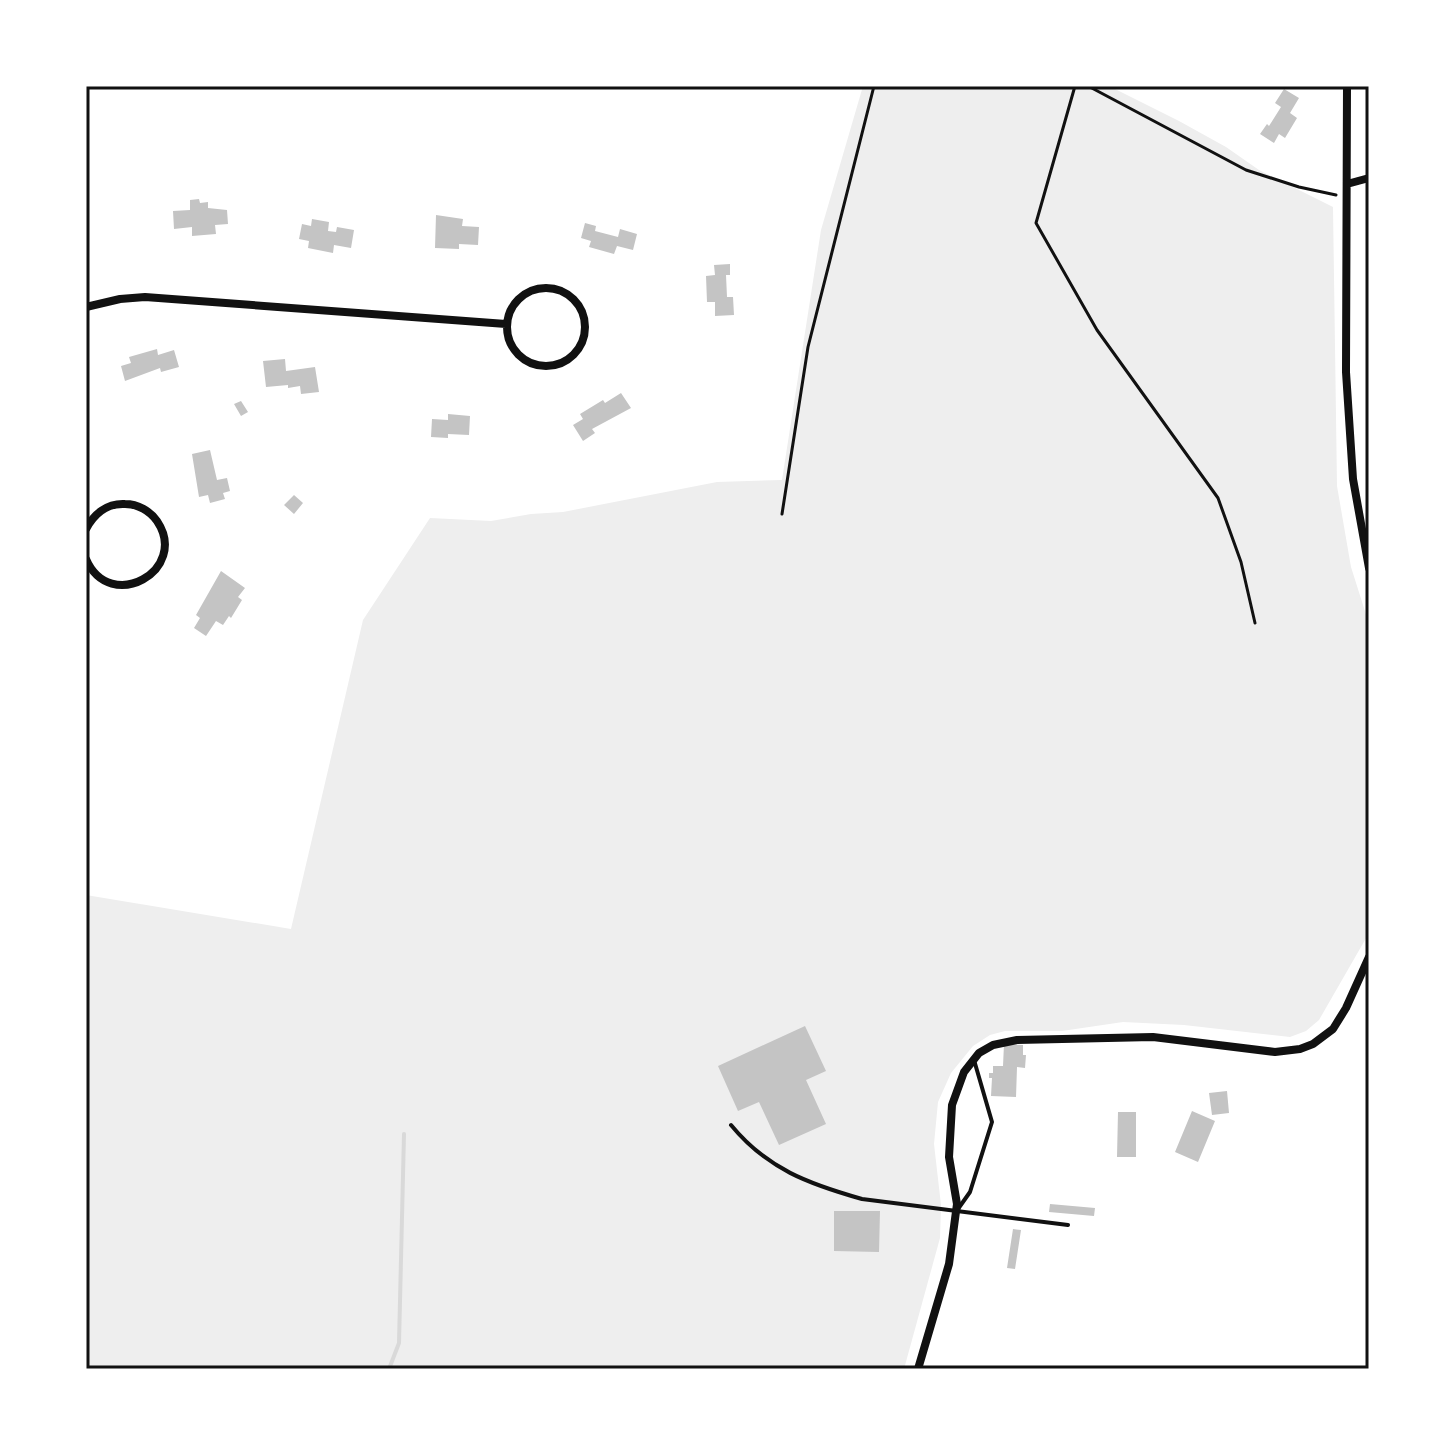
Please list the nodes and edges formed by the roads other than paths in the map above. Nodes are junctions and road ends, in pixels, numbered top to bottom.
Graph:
1 (1347, 86) edge
2 (1369, 178) edge
3 (1347, 184) junction
4 (86, 307) edge
5 (506, 324) junction
6 (86, 506) edge
7 (95, 515) junction
8 (86, 529) edge
9 (86, 559) edge
10 (1369, 568) edge
11 (1369, 957) edge
12 (974, 1059) junction
13 (731, 1125) dead end
14 (956, 1211) junction
15 (1068, 1225) dead end
16 (918, 1369) edge

1 - 3 street
2 - 3 street
3 - 10 street
4 - 5 street
5 - 5 street
6 - 7 street
7 - 8 street
7 - 9 street
11 - 12 street
12 - 14 street
12 - 14 lane
13 - 14 lane
14 - 15 lane
14 - 16 street

